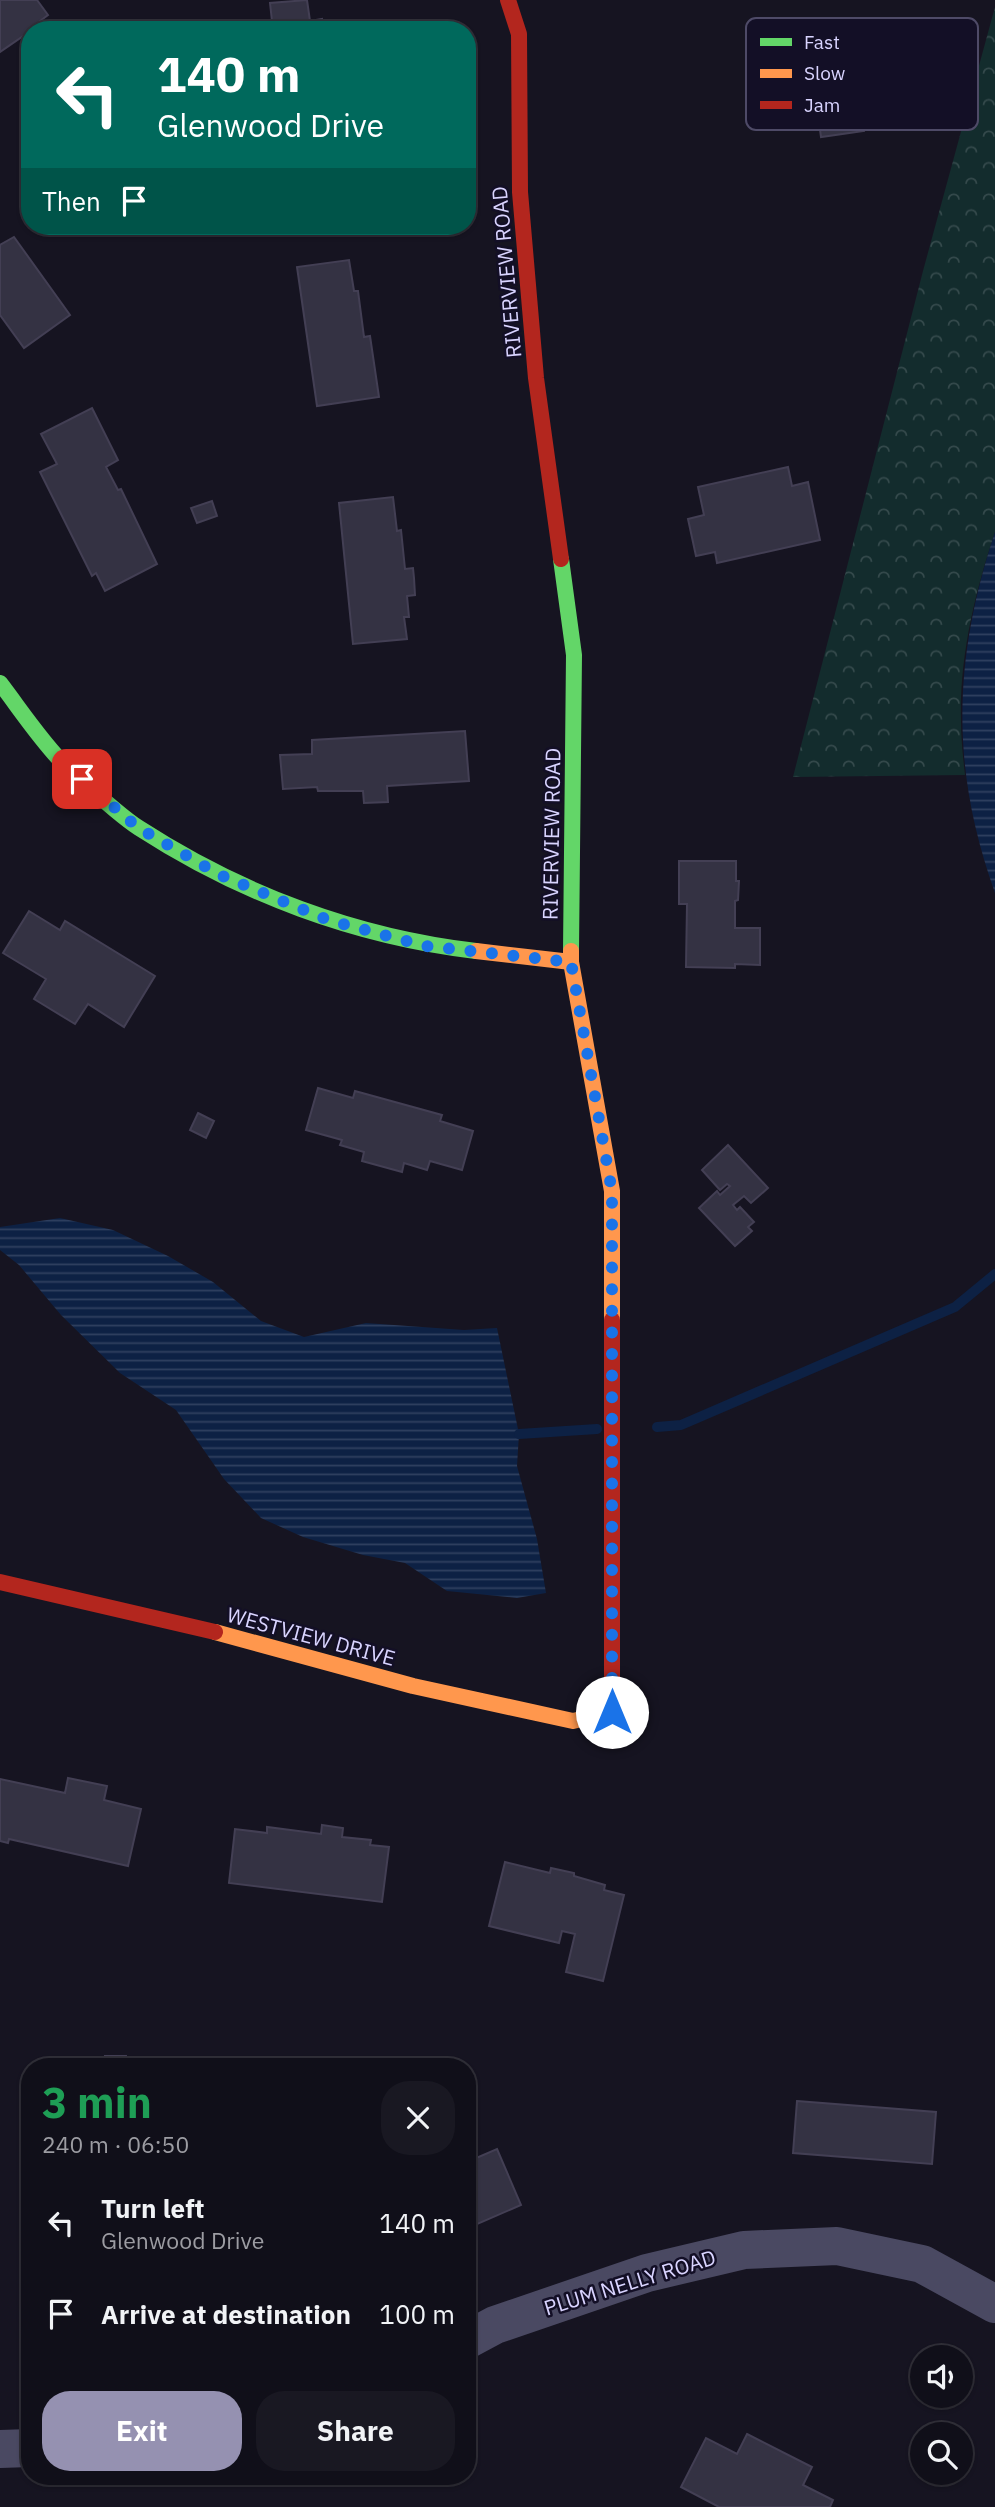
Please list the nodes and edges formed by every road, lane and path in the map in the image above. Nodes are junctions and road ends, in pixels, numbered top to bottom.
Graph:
1 (508, 0) edge
2 (0, 683) edge
3 (571, 962) junction
4 (0, 1581) edge
5 (612, 1712) joint
6 (995, 2304) edge
7 (476, 2335) edge
8 (21, 2448) edge
9 (0, 2449) edge

1 - 3 street, RIVERVIEW ROAD
2 - 3 street
3 - 5 street, RIVERVIEW ROAD
4 - 5 street, WESTVIEW DRIVE
6 - 7 street, PLUM NELLY ROAD
8 - 9 street

